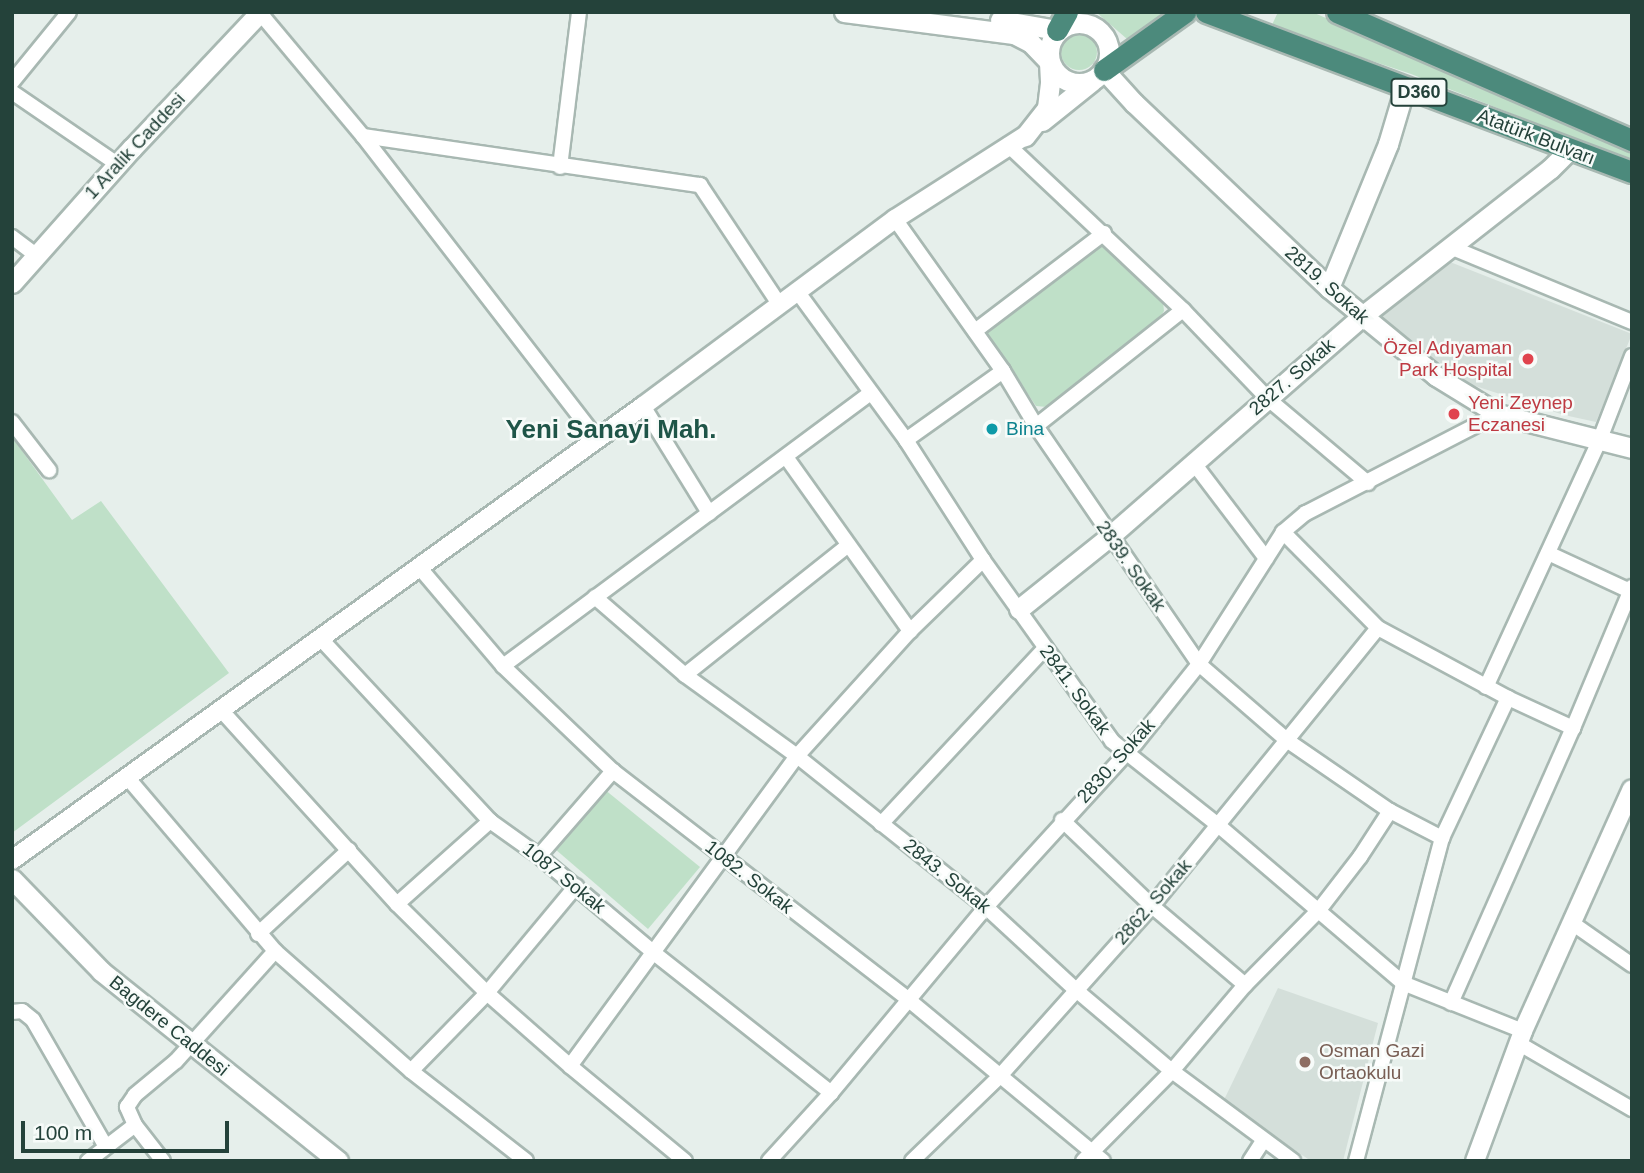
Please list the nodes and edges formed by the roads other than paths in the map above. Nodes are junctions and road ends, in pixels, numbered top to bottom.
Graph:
1 (69, 12) edge
2 (579, 12) edge
3 (844, 12) edge
4 (944, 12) edge
5 (1185, 12) edge
6 (1206, 12) edge
7 (1337, 12) edge
8 (260, 13) edge
9 (1062, 21) edge
10 (1049, 62) junction
11 (1101, 74) junction
12 (12, 82) edge
13 (1405, 87) junction
14 (12, 92) edge
15 (363, 136) junction
16 (1017, 140) junction
17 (1632, 140) edge
18 (1569, 150) junction
19 (117, 164) junction
20 (560, 167) junction
21 (1632, 172) edge
22 (895, 219) junction
23 (1104, 233) junction
24 (12, 237) edge
25 (1450, 247) junction
26 (36, 255) junction
27 (12, 283) edge
28 (1329, 288) junction
29 (797, 291) junction
30 (779, 304) junction
31 (1183, 310) junction
32 (1361, 317) junction
33 (1632, 322) edge
34 (975, 331) junction
35 (1632, 356) edge
36 (1003, 371) junction
37 (871, 393) junction
38 (1267, 398) junction
39 (643, 407) junction
40 (1498, 414) junction
41 (12, 422) edge
42 (1037, 426) junction
43 (597, 439) junction
44 (1600, 439) junction
45 (906, 440) junction
46 (1632, 448) edge
47 (786, 457) junction
48 (1193, 462) junction
49 (49, 470) dead end
50 (1368, 483) junction
51 (709, 513) junction
52 (1283, 532) junction
53 (1110, 536) junction
54 (847, 546) junction
55 (1548, 553) junction
56 (1266, 558) junction
57 (983, 560) junction
58 (420, 568) junction
59 (1631, 589) edge
60 (596, 597) junction
61 (1019, 609) junction
62 (1378, 628) junction
63 (910, 631) junction
64 (320, 638) junction
65 (1045, 649) junction
66 (1199, 664) junction
67 (503, 666) junction
68 (685, 675) junction
69 (1486, 687) junction
70 (1508, 698) junction
71 (221, 710) junction
72 (1573, 728) junction
73 (1288, 741) junction
74 (1126, 752) junction
75 (797, 757) junction
76 (613, 771) junction
77 (127, 777) junction
78 (1632, 789) edge
79 (1390, 811) junction
80 (1062, 820) junction
81 (490, 821) junction
82 (881, 824) junction
83 (1218, 825) junction
84 (1442, 838) junction
85 (349, 850) junction
86 (539, 856) junction
87 (722, 857) junction
88 (12, 860) edge
89 (12, 879) edge
90 (576, 886) junction
91 (397, 904) junction
92 (986, 906) junction
93 (1152, 906) junction
94 (1319, 910) junction
95 (1572, 923) junction
96 (258, 934) junction
97 (275, 951) junction
98 (654, 953) junction
99 (1632, 965) edge
100 (1403, 982) junction
101 (1245, 985) junction
102 (1076, 990) junction
103 (488, 993) junction
104 (909, 1000) junction
105 (1451, 1003) junction
106 (12, 1012) edge
107 (1521, 1037) junction
108 (191, 1044) junction
109 (570, 1066) junction
110 (1172, 1071) junction
111 (411, 1072) junction
112 (999, 1077) junction
113 (831, 1093) junction
114 (1632, 1109) edge
115 (135, 1125) junction
116 (1263, 1141) junction
117 (106, 1147) junction
118 (1092, 1158) edge
119 (88, 1161) edge
120 (163, 1161) edge
121 (338, 1161) edge
122 (526, 1161) edge
123 (685, 1161) edge
124 (769, 1161) edge
125 (912, 1161) edge
126 (1250, 1161) edge
127 (1293, 1161) edge
128 (1356, 1161) edge
129 (1475, 1161) edge

1 - 12 street
2 - 20 street
3 - 10 main road
4 - 9 main road
5 - 11 highway
6 - 13 highway, Atatürk Bulvarı / D360
7 - 17 highway, Atatürk Bulvarı / D360
8 - 15 street
8 - 19 main road, 1 Aralik Caddesi
9 - 10 main road
9 - 11 main road
10 - 11 main road
10 - 16 main road
11 - 16 main road
11 - 28 main road, 2819. Sokak
13 - 18 highway, Atatürk Bulvarı / D360
13 - 28 main road
14 - 19 street
15 - 20 street
15 - 43 street
16 - 22 street
16 - 23 street
18 - 21 highway, Atatürk Bulvarı / D360
18 - 25 main road, 2827. Sokak
19 - 26 main road, 1 Aralik Caddesi
20 - 30 street
22 - 29 street
22 - 34 street, 2839. Sokak
23 - 31 street
23 - 34 street
24 - 26 street
25 - 32 main road, 2827. Sokak
25 - 33 street
26 - 27 main road, 1 Aralik Caddesi
28 - 32 main road, 2819. Sokak
29 - 30 street
29 - 37 street, 2841. Sokak
30 - 39 street
31 - 38 street
31 - 42 street
32 - 38 main road, 2827. Sokak
32 - 40 main road, 2819. Sokak
34 - 36 street, 2839. Sokak
35 - 44 street
36 - 42 street, 2839. Sokak
36 - 45 street
37 - 45 street, 2841. Sokak
37 - 47 street
38 - 48 main road, 2827. Sokak
38 - 50 street
39 - 43 street
39 - 51 street
40 - 44 main road, 2819. Sokak
40 - 50 street, 2830. Sokak
41 - 49 street
42 - 53 street, 2839. Sokak
43 - 58 street
44 - 46 main road, 2819. Sokak
44 - 55 street
45 - 57 street, 2841. Sokak
47 - 51 street
47 - 54 street
48 - 53 main road, 2827. Sokak
48 - 56 street
50 - 52 street, 2830. Sokak
51 - 60 street
52 - 56 street, 2830. Sokak
52 - 62 street
53 - 61 main road, 2827. Sokak
53 - 66 street, 2839. Sokak
54 - 63 street
54 - 68 street
55 - 59 street
55 - 69 street
56 - 66 street, 2830. Sokak
57 - 61 street, 2841. Sokak
57 - 63 street
58 - 64 street
58 - 67 street, 1082. Sokak
59 - 72 street
60 - 67 street
60 - 68 street, 2843. Sokak
61 - 65 street, 2841. Sokak
62 - 69 street
62 - 73 street, 2862. Sokak
63 - 75 street
64 - 71 street
64 - 81 street, 1087 Sokak
65 - 74 street, 2841. Sokak
65 - 82 street
66 - 73 street, 2839. Sokak
66 - 74 street, 2830. Sokak
67 - 76 street, 1082. Sokak
68 - 75 street, 2843. Sokak
69 - 70 street
70 - 72 street
70 - 84 street
71 - 77 street
71 - 85 street
72 - 105 street
73 - 79 street, 2839. Sokak
73 - 83 street, 2862. Sokak
74 - 80 street, 2830. Sokak
74 - 83 street, 2841. Sokak
75 - 82 street, 2843. Sokak
75 - 87 street
76 - 86 street
76 - 87 street, 1082. Sokak
77 - 88 street
77 - 96 street
78 - 95 street
79 - 84 street, 2839. Sokak
79 - 94 street
80 - 92 street, 2830. Sokak
80 - 93 street
81 - 86 street, 1087 Sokak
81 - 91 street
82 - 92 street, 2843. Sokak
83 - 93 street, 2862. Sokak
83 - 94 street, 2841. Sokak
84 - 100 street
85 - 91 street
85 - 96 street
86 - 90 street, 1087 Sokak
87 - 98 street
87 - 104 street, 1082. Sokak
89 - 108 main road, Bagdere Caddesi
90 - 98 street, 1087 Sokak
90 - 103 street
91 - 103 street
92 - 102 street, 2843. Sokak
92 - 104 street, 2830. Sokak
93 - 101 street
93 - 102 street, 2862. Sokak
94 - 100 street, 2841. Sokak
94 - 101 street
95 - 99 street
95 - 107 street
96 - 97 street
97 - 108 street
97 - 111 street
98 - 109 street
98 - 113 street, 1087 Sokak
100 - 105 street, 2841. Sokak
100 - 128 street
101 - 110 street
102 - 110 street, 2843. Sokak
102 - 112 street, 2862. Sokak
103 - 109 street
103 - 111 street
104 - 112 street, 1082. Sokak
104 - 113 street, 2830. Sokak
105 - 107 street, 2841. Sokak
106 - 117 street
107 - 114 street, 2841. Sokak
107 - 129 street
108 - 115 street
108 - 121 main road, Bagdere Caddesi
109 - 123 street
110 - 116 street, 2843. Sokak
110 - 118 street
111 - 122 street
112 - 118 street, 1082. Sokak
112 - 125 street, 2862. Sokak
113 - 124 street, 2830. Sokak
115 - 117 street
115 - 120 street
116 - 126 street
116 - 127 street, 2843. Sokak
117 - 119 street

